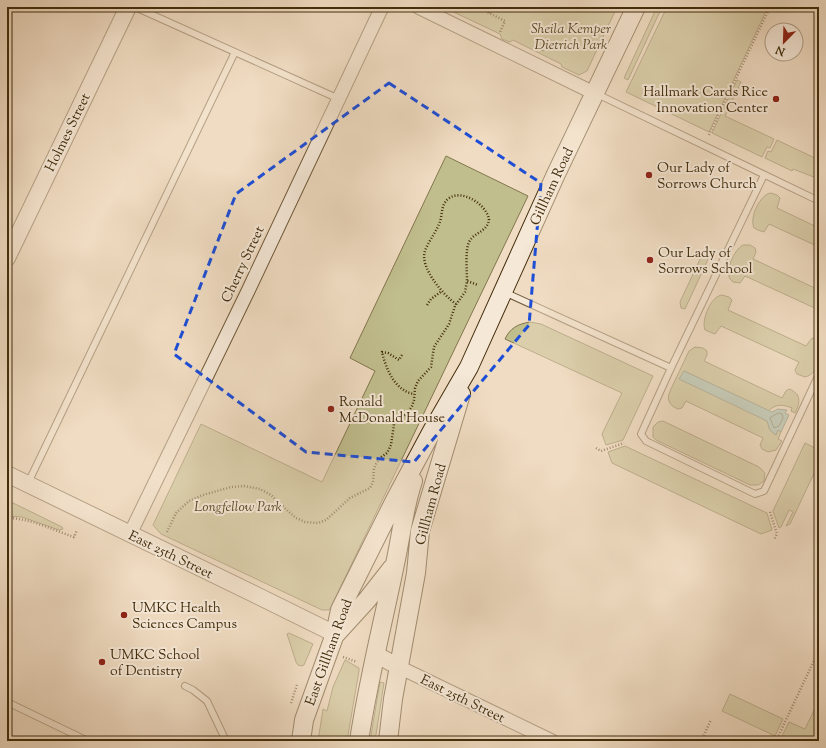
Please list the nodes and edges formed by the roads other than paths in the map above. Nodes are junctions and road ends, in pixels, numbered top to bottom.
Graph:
1 (128, 7) edge
2 (135, 7) edge
3 (382, 7) edge
4 (418, 7) edge
5 (636, 7) edge
6 (235, 52) junction
7 (594, 93) junction
8 (339, 99) junction
9 (764, 175) junction
10 (819, 201) edge
11 (7, 258) edge
12 (502, 291) junction
13 (470, 367) junction
14 (672, 368) junction
15 (819, 374) edge
16 (432, 431) junction
17 (7, 474) edge
18 (28, 484) junction
19 (394, 500) joint
20 (420, 531) junction
21 (130, 534) junction
22 (395, 564) junction
23 (335, 634) junction
24 (375, 654) junction
25 (399, 667) junction
26 (185, 686) dead end
27 (7, 702) edge
28 (88, 741) edge
29 (226, 741) edge
30 (301, 741) edge
31 (360, 741) edge
32 (388, 741) edge
33 (552, 741) edge

1 - 11 street, Holmes Street
2 - 6 lane
3 - 8 street, Cherry Street
4 - 7 street
5 - 7 main road, Gillham Road
6 - 8 lane
6 - 18 lane
7 - 9 lane
7 - 12 main road, Gillham Road
8 - 21 street, Cherry Street
9 - 10 lane
9 - 14 lane
12 - 13 main road, Gillham Road
12 - 14 lane
13 - 16 main road, Gillham Road
13 - 20 main road, Gillham Road
14 - 15 lane
16 - 19 main road, Gillham Road
16 - 22 main road, Gillham Road
17 - 18 street, East 25th Street
18 - 21 street, East 25th Street
19 - 23 main road, East Gillham Road
20 - 22 main road
20 - 25 main road, Gillham Road
21 - 23 street, East 25th Street
22 - 23 main road
22 - 24 main road, Gillham Road
23 - 30 main road, East Gillham Road
24 - 25 street, East 25th Street
24 - 31 main road, Gillham Road
25 - 32 main road, Gillham Road
25 - 33 street, East 25th Street
26 - 29 lane
27 - 28 lane

